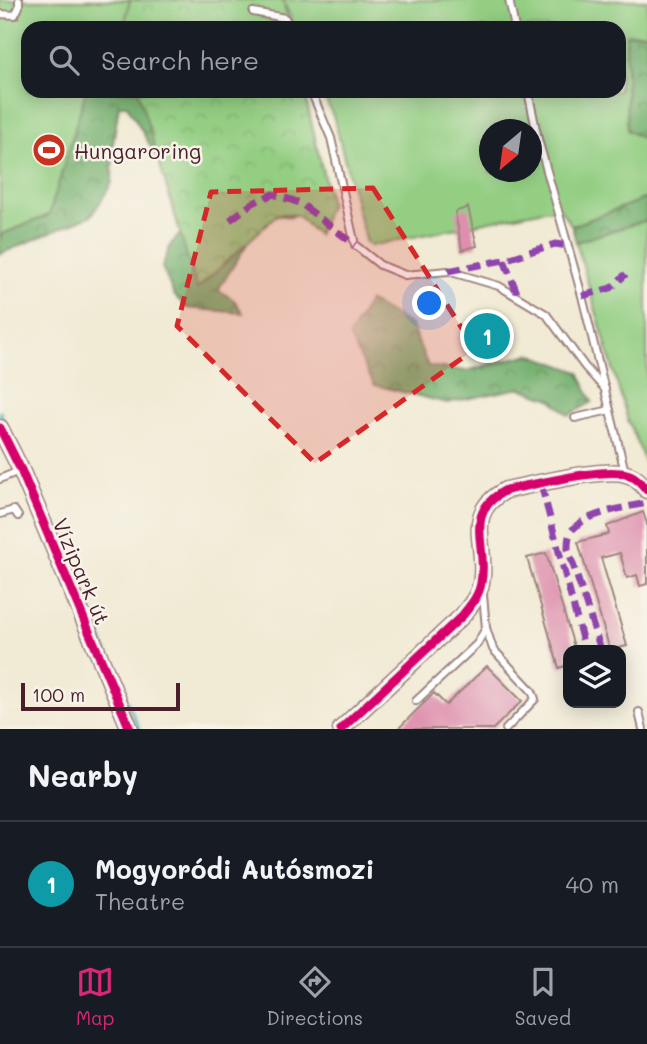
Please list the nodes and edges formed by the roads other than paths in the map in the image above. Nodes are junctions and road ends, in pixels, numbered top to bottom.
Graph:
1 (19, 0) edge
2 (509, 0) edge
3 (253, 12) dead end
4 (0, 14) edge
5 (287, 21) edge
6 (514, 21) edge
7 (314, 98) edge
8 (529, 98) edge
9 (605, 389) junction
10 (610, 410) junction
11 (575, 418) dead end
12 (0, 428) edge
13 (21, 470) junction
14 (626, 474) junction
15 (0, 479) edge
16 (647, 490) edge
17 (0, 513) edge
18 (19, 516) dead end
19 (482, 582) junction
20 (486, 628) junction
21 (416, 701) dead end
22 (639, 712) dead end
23 (350, 726) edge
24 (130, 729) edge
25 (506, 729) edge
26 (643, 729) edge

1 - 4 lane
2 - 6 lane
3 - 5 lane
7 - 9 lane
8 - 9 lane
9 - 10 lane
10 - 11 lane
10 - 14 lane
12 - 13 street, Vízipark út
13 - 15 lane
13 - 24 street, Vízipark út
14 - 16 street
14 - 19 street
17 - 18 lane
19 - 20 lane
19 - 23 street
20 - 21 lane
20 - 25 lane
22 - 26 lane

